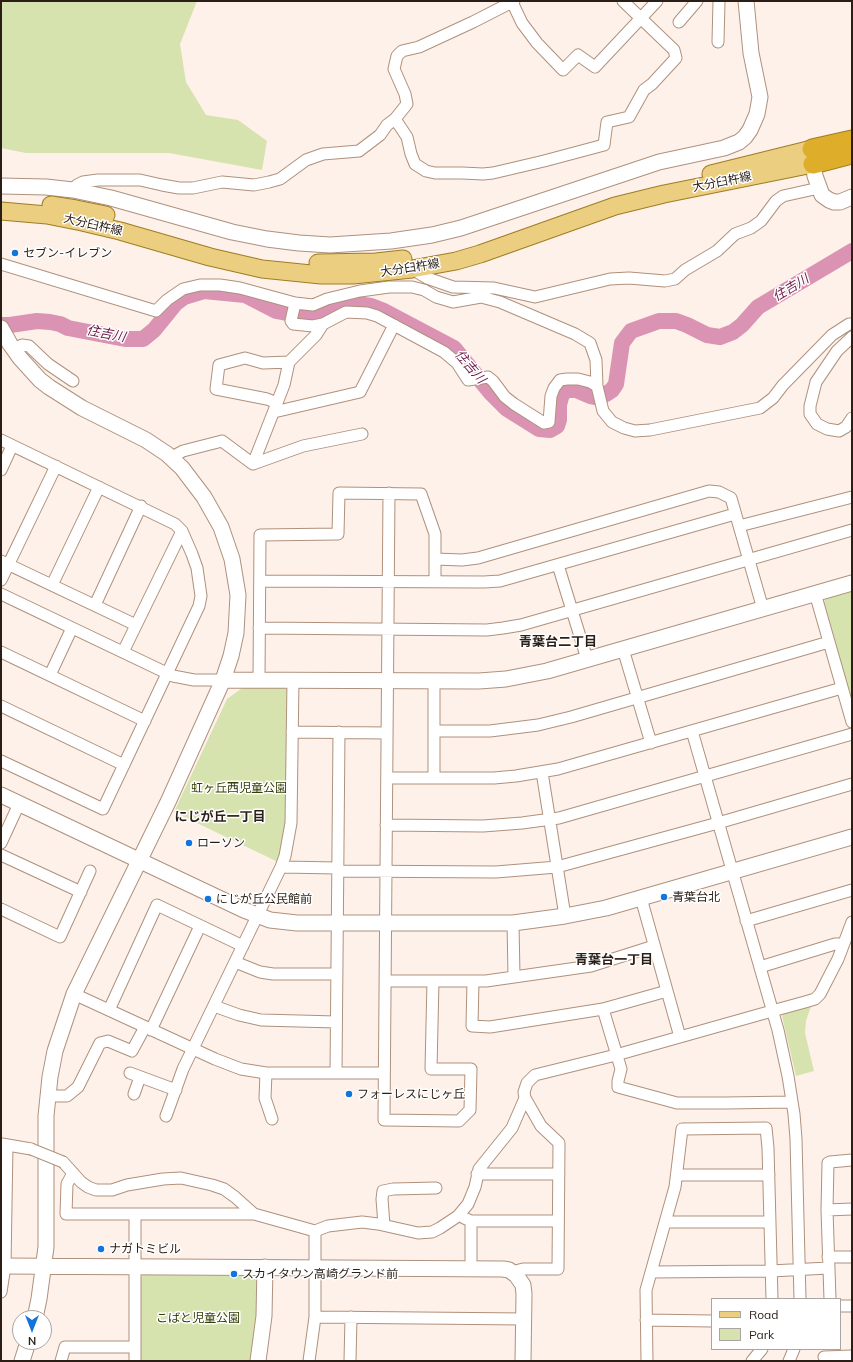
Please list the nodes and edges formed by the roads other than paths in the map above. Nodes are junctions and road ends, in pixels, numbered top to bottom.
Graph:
1 (623, 1) edge
2 (657, 1) edge
3 (697, 1) edge
4 (718, 1) edge
5 (746, 1) edge
6 (513, 2) edge
7 (642, 18) junction
8 (679, 22) dead end
9 (718, 42) dead end
10 (395, 119) junction
11 (852, 140) edge
12 (852, 154) edge
13 (812, 157) junction
14 (1, 186) edge
15 (819, 188) junction
16 (73, 190) junction
17 (852, 197) edge
18 (1, 201) edge
19 (1, 211) edge
20 (1, 264) edge
21 (410, 264) junction
22 (294, 306) junction
23 (323, 324) junction
24 (852, 324) edge
25 (394, 325) junction
26 (3, 332) edge
27 (852, 337) edge
28 (13, 349) junction
29 (289, 362) junction
30 (73, 381) dead end
31 (597, 388) junction
32 (276, 407) junction
33 (852, 418) edge
34 (362, 434) dead end
35 (1, 440) edge
36 (12, 446) junction
37 (170, 458) junction
38 (253, 464) junction
39 (56, 466) junction
40 (1, 470) edge
41 (99, 487) junction
42 (389, 493) junction
43 (852, 497) edge
44 (141, 506) junction
45 (735, 514) junction
46 (739, 526) junction
47 (852, 530) edge
48 (182, 531) junction
49 (435, 559) junction
50 (748, 560) junction
51 (5, 563) edge
52 (558, 565) junction
53 (1, 580) edge
54 (260, 581) junction
55 (388, 582) junction
56 (435, 582) junction
57 (852, 583) edge
58 (52, 585) junction
59 (815, 593) junction
60 (1, 594) edge
61 (94, 605) junction
62 (763, 608) junction
63 (572, 610) junction
64 (136, 625) junction
65 (72, 628) junction
66 (259, 628) junction
67 (388, 629) junction
68 (829, 642) junction
69 (623, 649) junction
70 (1, 652) edge
71 (124, 652) junction
72 (586, 659) junction
73 (168, 673) junction
74 (50, 675) junction
75 (223, 680) junction
76 (259, 680) junction
77 (293, 680) junction
78 (387, 680) junction
79 (434, 681) junction
80 (842, 688) junction
81 (638, 697) junction
82 (1, 706) edge
83 (145, 720) junction
84 (852, 722) edge
85 (434, 731) junction
86 (692, 731) junction
87 (292, 732) junction
88 (339, 732) junction
89 (387, 733) junction
90 (852, 734) edge
91 (651, 743) junction
92 (124, 765) junction
93 (2, 766) edge
94 (542, 772) junction
95 (705, 776) junction
96 (387, 778) junction
97 (434, 778) junction
98 (852, 784) edge
99 (1, 795) edge
100 (19, 804) junction
101 (550, 820) junction
102 (718, 823) junction
103 (386, 825) junction
104 (852, 837) edge
105 (1, 843) edge
106 (1, 855) edge
107 (139, 860) junction
108 (557, 867) junction
109 (281, 868) junction
110 (338, 869) junction
111 (90, 871) dead end
112 (386, 871) junction
113 (732, 871) junction
114 (852, 890) edge
115 (81, 892) junction
116 (641, 898) junction
117 (1, 909) edge
118 (257, 916) junction
119 (565, 916) junction
120 (746, 921) junction
121 (852, 922) edge
122 (337, 923) junction
123 (386, 923) junction
124 (513, 923) junction
125 (200, 926) junction
126 (843, 944) junction
127 (243, 946) junction
128 (654, 946) junction
129 (235, 962) junction
130 (760, 967) junction
131 (337, 974) junction
132 (514, 976) junction
133 (385, 980) junction
134 (433, 980) junction
135 (473, 981) junction
136 (667, 991) junction
137 (74, 994) junction
138 (214, 1006) junction
139 (109, 1010) junction
140 (603, 1010) junction
141 (772, 1011) junction
142 (336, 1022) junction
143 (148, 1028) junction
144 (680, 1037) junction
145 (193, 1049) junction
146 (616, 1055) junction
147 (266, 1074) junction
148 (336, 1074) junction
149 (384, 1074) junction
150 (176, 1090) junction
151 (134, 1094) dead end
152 (48, 1096) junction
153 (524, 1098) junction
154 (792, 1102) junction
155 (166, 1116) dead end
156 (272, 1119) dead end
157 (4, 1144) edge
158 (852, 1160) edge
159 (4, 1173) edge
160 (73, 1173) junction
161 (477, 1174) junction
162 (559, 1174) junction
163 (678, 1175) junction
164 (769, 1175) junction
165 (436, 1188) dead end
166 (852, 1209) edge
167 (827, 1210) junction
168 (3, 1213) edge
169 (136, 1214) junction
170 (254, 1214) junction
171 (458, 1216) junction
172 (471, 1221) junction
173 (558, 1221) junction
174 (666, 1222) junction
175 (769, 1222) junction
176 (384, 1225) junction
177 (315, 1231) junction
178 (852, 1257) edge
179 (828, 1263) junction
180 (3, 1266) edge
181 (44, 1266) junction
182 (135, 1267) junction
183 (265, 1267) junction
184 (316, 1267) junction
185 (471, 1268) junction
186 (799, 1270) junction
187 (771, 1271) junction
188 (512, 1272) junction
189 (652, 1272) junction
190 (1, 1292) edge
191 (772, 1298) edge
192 (800, 1298) edge
193 (830, 1298) edge
194 (841, 1306) edge
195 (852, 1306) edge
196 (37, 1310) edge
197 (315, 1317) junction
198 (351, 1317) junction
199 (524, 1319) junction
200 (646, 1320) junction
201 (711, 1321) edge
202 (135, 1347) junction
203 (25, 1350) edge
204 (761, 1350) edge
205 (794, 1350) edge
206 (824, 1356) edge
207 (852, 1356) edge
208 (22, 1361) edge
209 (61, 1361) edge
210 (135, 1361) edge
211 (258, 1361) edge
212 (309, 1361) edge
213 (350, 1361) edge
214 (523, 1361) edge
215 (647, 1361) edge
216 (752, 1361) edge
217 (789, 1361) edge

1 - 7 street
2 - 7 street
3 - 8 street
4 - 9 street
5 - 16 street
6 - 7 street
6 - 10 street
7 - 10 street
10 - 16 street
11 - 13 highway
12 - 13 highway
13 - 15 street
13 - 21 main road, 大分臼杵線
14 - 16 street
15 - 17 street
15 - 21 street
18 - 21 main road, 大分臼杵線
19 - 21 main road, 大分臼杵線
20 - 22 street
22 - 23 street
22 - 31 street
23 - 25 street
23 - 29 street
24 - 31 street
25 - 31 street
25 - 32 street
26 - 28 street
27 - 33 street
28 - 30 street
28 - 37 street
29 - 32 street
29 - 32 street
32 - 38 street
34 - 38 street
35 - 36 street
36 - 39 street
36 - 40 street
37 - 38 street
37 - 75 street
39 - 41 street
39 - 51 street
41 - 44 street
41 - 58 street
42 - 49 street
42 - 54 street
42 - 55 street
43 - 46 street
44 - 48 street
44 - 61 street
45 - 46 street
45 - 49 street
45 - 52 street
46 - 50 street
47 - 50 street
48 - 64 street
48 - 73 street
49 - 56 street
50 - 62 street
50 - 63 street
51 - 53 street
51 - 58 street
52 - 56 street
52 - 63 street
54 - 55 street
54 - 66 street
55 - 56 street
55 - 67 street
57 - 59 street
58 - 61 street
59 - 62 street
59 - 68 street
60 - 65 street
61 - 64 street
62 - 69 street
63 - 67 street
63 - 72 street
64 - 71 street
65 - 71 street
65 - 74 street
66 - 67 street
66 - 76 street
67 - 78 street
68 - 80 street
68 - 81 street
69 - 72 street
69 - 81 street
70 - 74 street
71 - 73 street
72 - 79 street
73 - 75 street
73 - 83 street
74 - 83 street
75 - 76 street
75 - 107 street
76 - 77 street
77 - 78 street
77 - 87 street
78 - 79 street
78 - 89 street
79 - 85 street
80 - 84 street
80 - 86 street
81 - 85 street
81 - 91 street
82 - 92 street
83 - 92 street
85 - 97 street
86 - 91 street
86 - 95 street
87 - 88 street
87 - 109 street
88 - 89 street
88 - 110 street
89 - 96 street
90 - 95 street
91 - 94 street
92 - 93 street
94 - 97 street
94 - 101 street
95 - 101 street
95 - 102 street
96 - 97 street
96 - 103 street
98 - 102 street
99 - 100 street
100 - 105 street
100 - 107 street
101 - 103 street
101 - 108 street
102 - 108 street
102 - 113 street
103 - 112 street
104 - 113 street
106 - 115 street
107 - 118 street
107 - 137 street
108 - 112 street
108 - 119 street
109 - 110 street
109 - 118 street
110 - 112 street
110 - 122 street
111 - 115 street
112 - 123 street
113 - 116 street
113 - 120 street
114 - 120 street
115 - 117 street
116 - 119 street
116 - 128 street
118 - 122 street
118 - 127 street
119 - 124 street
120 - 130 street
121 - 126 street
122 - 123 street
122 - 131 street
123 - 124 street
123 - 133 street
124 - 132 street
125 - 127 street
125 - 139 street
125 - 143 street
126 - 130 street
126 - 141 street
127 - 129 street
128 - 132 street
128 - 136 street
129 - 131 street
129 - 138 street
130 - 141 street
131 - 142 street
132 - 135 street
133 - 134 street
133 - 149 street
134 - 135 street
134 - 149 street
135 - 140 street
136 - 140 street
136 - 144 street
137 - 139 street
137 - 152 street
138 - 142 street
138 - 145 street
139 - 143 street
140 - 146 street
141 - 144 street
141 - 154 street
142 - 148 street
143 - 145 street
143 - 152 street
144 - 146 street
145 - 147 street
145 - 150 street
146 - 153 street
146 - 154 street
147 - 148 street
147 - 156 street
148 - 149 street
150 - 151 street
150 - 155 street
152 - 181 street
153 - 161 street
153 - 162 street
154 - 186 street
157 - 159 street
157 - 160 street, bridge
158 - 167 street
159 - 168 street
160 - 169 street
160 - 170 street
161 - 162 street
161 - 171 street
162 - 173 street
163 - 164 street
163 - 164 street
163 - 174 street
164 - 175 street
165 - 176 street
166 - 167 street
167 - 179 street
168 - 180 street
169 - 170 street
169 - 182 street
170 - 177 street
171 - 172 street
171 - 176 street
172 - 173 street
172 - 185 street
173 - 188 street
174 - 175 street
174 - 189 street
175 - 187 street
176 - 177 street
177 - 184 street
178 - 179 street
179 - 186 street
179 - 193 street
180 - 181 street
180 - 190 street
181 - 182 street
181 - 196 street
182 - 183 street
182 - 202 street
183 - 184 street
183 - 211 street
184 - 185 street
184 - 197 street
185 - 188 street
186 - 187 street
186 - 192 street
187 - 189 street
187 - 191 street
188 - 199 street
189 - 200 street
194 - 195 street
197 - 198 street
197 - 212 street
198 - 199 street
198 - 213 street
199 - 214 street
200 - 201 street
200 - 215 street
202 - 209 street
202 - 210 street
203 - 208 street
204 - 216 street
205 - 217 street
206 - 207 street

